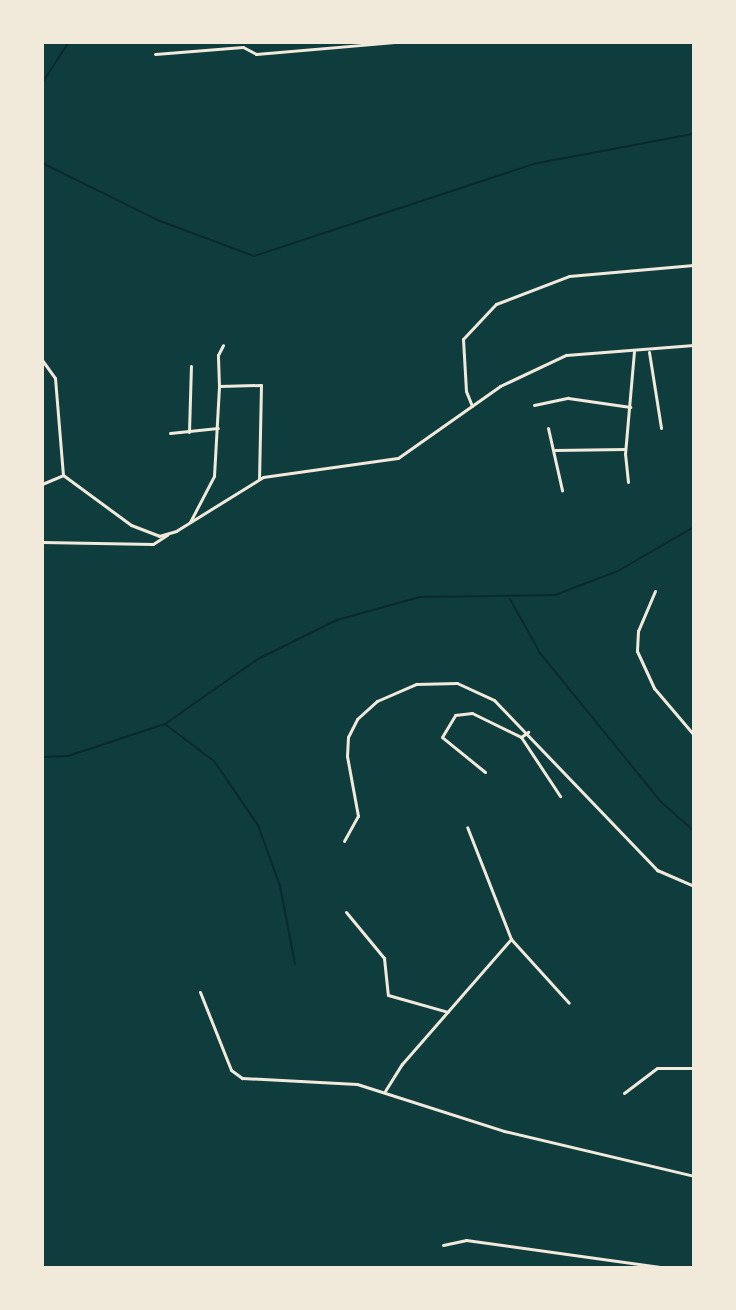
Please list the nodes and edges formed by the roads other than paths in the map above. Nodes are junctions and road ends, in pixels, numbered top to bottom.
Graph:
1 (397, 42) edge
2 (242, 45) edge
3 (155, 54) dead end
4 (694, 265) edge
5 (223, 345) dead end
6 (694, 345) edge
7 (634, 351) junction
8 (649, 351) junction
9 (42, 360) edge
10 (191, 366) dead end
11 (219, 386) junction
12 (534, 405) dead end
13 (472, 406) junction
14 (630, 407) junction
15 (218, 428) junction
16 (548, 428) dead end
17 (661, 428) dead end
18 (189, 432) junction
19 (170, 433) dead end
20 (625, 449) junction
21 (555, 450) junction
22 (63, 475) junction
23 (259, 479) junction
24 (628, 482) dead end
25 (42, 484) edge
26 (562, 490) dead end
27 (190, 522) junction
28 (167, 535) junction
29 (42, 542) edge
30 (655, 591) dead end
31 (528, 732) junction
32 (694, 735) edge
33 (521, 737) junction
34 (485, 772) dead end
35 (560, 796) dead end
36 (467, 827) dead end
37 (344, 841) dead end
38 (694, 886) edge
39 (346, 912) dead end
40 (511, 939) junction
41 (200, 992) dead end
42 (569, 1003) dead end
43 (448, 1012) junction
44 (694, 1068) edge
45 (385, 1091) junction
46 (624, 1093) dead end
47 (694, 1176) edge
48 (443, 1245) dead end
49 (669, 1268) edge

1 - 2 street
2 - 3 street
4 - 13 street
5 - 11 street
6 - 8 street
7 - 8 street
7 - 13 street
7 - 14 street
8 - 17 street
9 - 22 street
10 - 18 street
11 - 15 street
11 - 23 street
12 - 14 street
13 - 23 street
14 - 20 street
15 - 18 street
15 - 27 street
16 - 21 street
18 - 19 street
20 - 21 street
20 - 24 street
21 - 26 street
22 - 25 street
22 - 28 street
23 - 27 street
27 - 28 street
28 - 29 street
30 - 32 street
31 - 33 street
31 - 37 street
31 - 38 street
33 - 34 street
33 - 35 street
36 - 40 street
39 - 43 street
40 - 42 street
40 - 43 street
41 - 45 street
43 - 45 street
44 - 46 street
45 - 47 street
48 - 49 street

